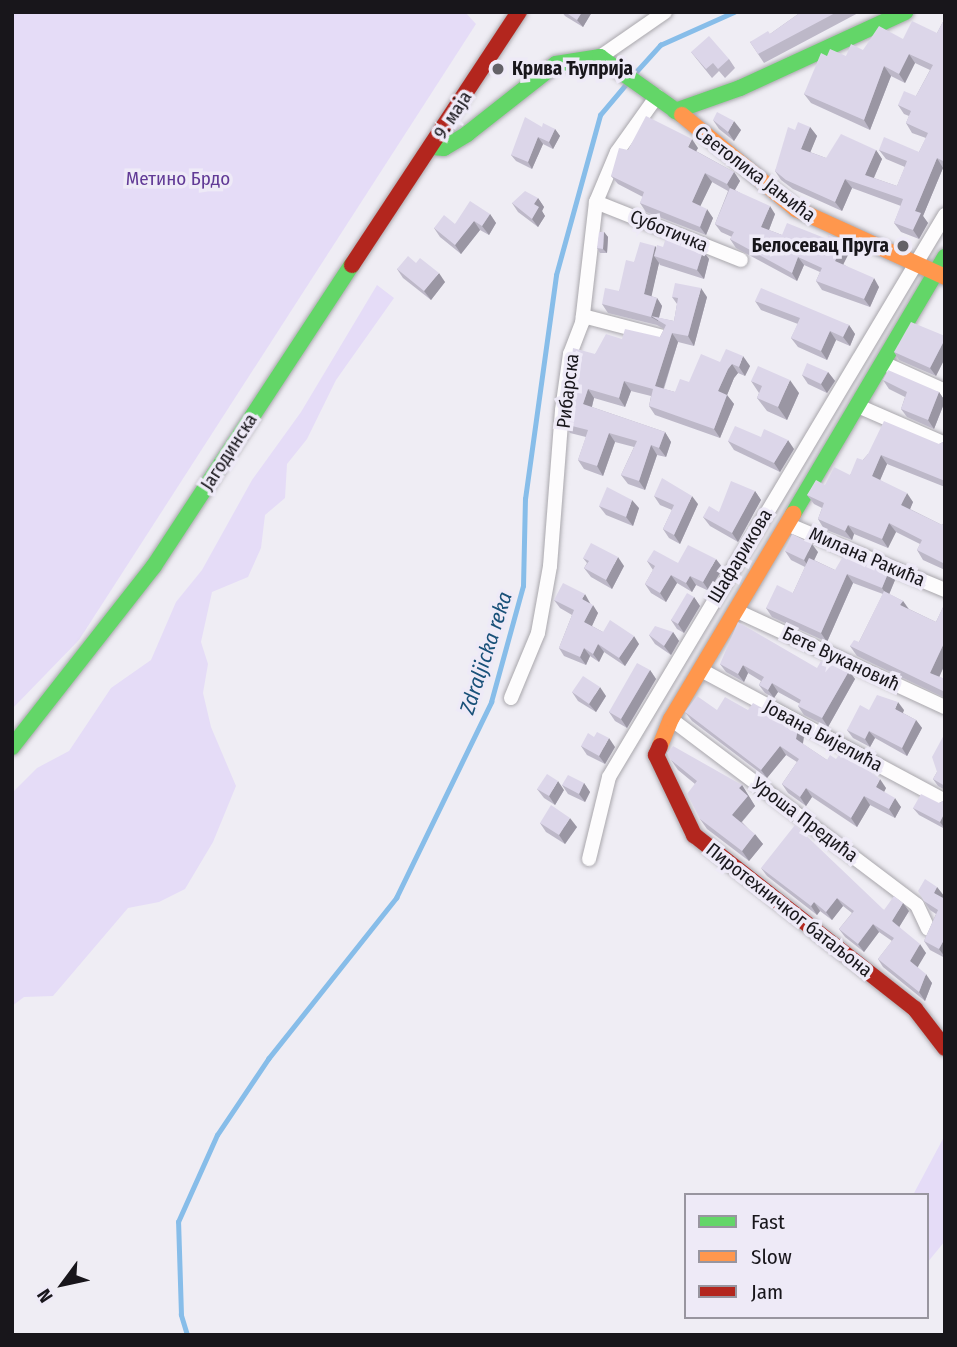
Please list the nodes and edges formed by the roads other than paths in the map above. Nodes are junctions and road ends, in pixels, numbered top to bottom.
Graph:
1 (519, 12) edge
2 (665, 12) edge
3 (905, 12) edge
4 (600, 57) junction
5 (654, 93) junction
6 (712, 98) junction
7 (675, 111) junction
8 (703, 137) junction
9 (433, 147) junction
10 (596, 202) junction
11 (945, 215) edge
12 (945, 257) edge
13 (741, 260) dead end
14 (915, 263) junction
15 (940, 275) edge
16 (583, 316) junction
17 (663, 337) edge
18 (883, 363) junction
19 (945, 391) edge
20 (858, 406) junction
21 (945, 444) edge
22 (789, 525) junction
23 (945, 590) edge
24 (737, 611) junction
25 (701, 670) junction
26 (511, 698) dead end
27 (945, 707) edge
28 (671, 719) junction
29 (12, 747) edge
30 (945, 801) edge
31 (589, 859) dead end
32 (928, 929) edge
33 (945, 1048) edge

1 - 9 street, 9. маја
2 - 4 street
3 - 6 street
4 - 5 street, Светолика Јањића
4 - 9 street
5 - 7 street, Светолика Јањића
5 - 10 street, Рибарска
6 - 7 street
6 - 8 street
7 - 8 street, Светолика Јањића
8 - 14 street, Светолика Јањића
9 - 29 street, Јагодинска
10 - 13 street, Суботичка
10 - 16 street, Рибарска
11 - 14 street, Шафарикова
12 - 15 street
14 - 15 street, Светолика Јањића
14 - 31 street, Шафарикова
15 - 18 street
16 - 17 street
16 - 26 street, Рибарска
18 - 19 street
18 - 20 street
20 - 21 street
20 - 22 street
22 - 23 street, Милана Ракића
22 - 24 street
24 - 25 street
24 - 27 street, Бете Вукановић
25 - 28 street
25 - 30 street, Јована Бијелића
28 - 32 street, Уроша Предића
28 - 33 street, Пиротехничког батаљона

